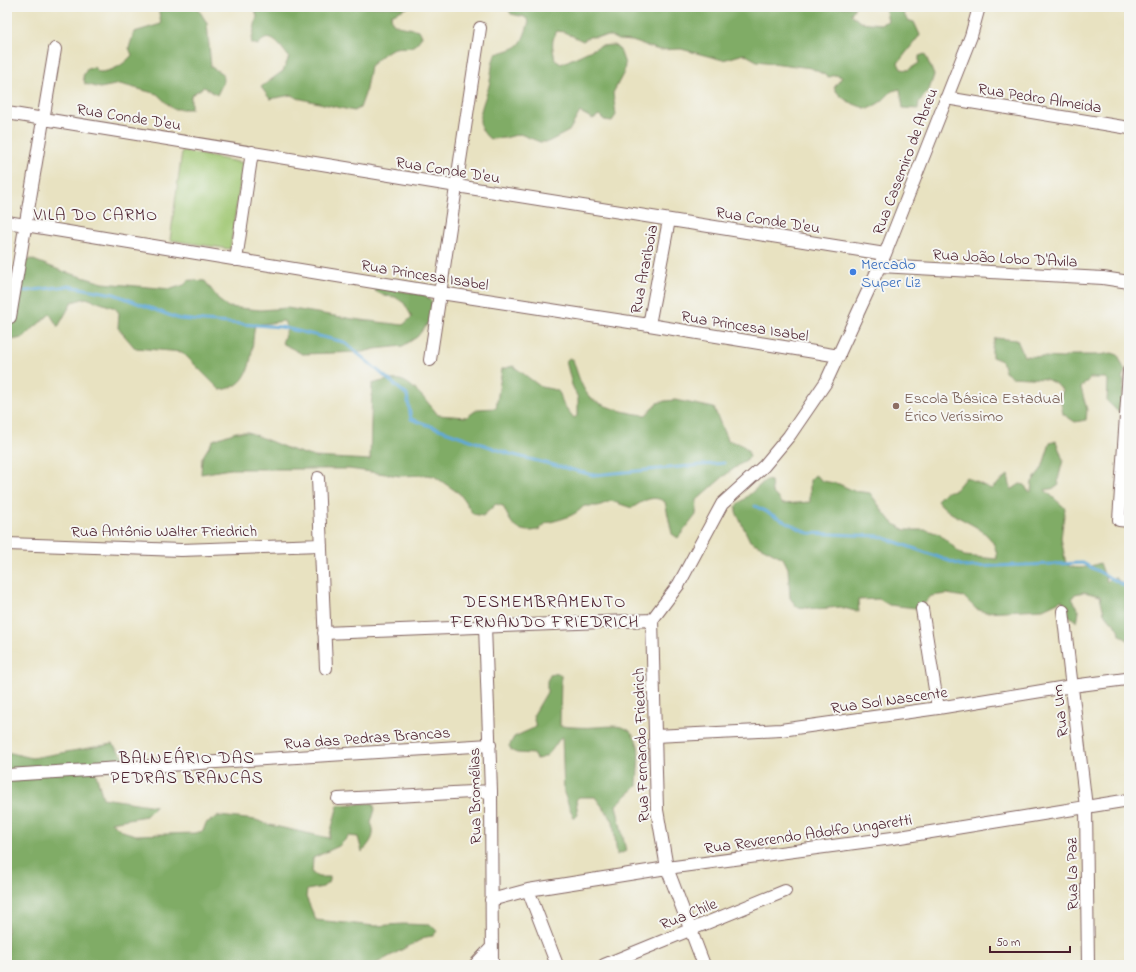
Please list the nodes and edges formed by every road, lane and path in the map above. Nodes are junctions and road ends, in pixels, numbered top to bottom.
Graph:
1 (979, 7) edge
2 (480, 28) dead end
3 (55, 49) dead end
4 (946, 98) junction
5 (7, 112) edge
6 (43, 118) junction
7 (1129, 128) edge
8 (252, 152) junction
9 (457, 186) junction
10 (669, 220) junction
11 (7, 222) edge
12 (25, 225) junction
13 (885, 254) junction
14 (236, 260) junction
15 (880, 266) junction
16 (1129, 282) edge
17 (441, 293) junction
18 (10, 317) dead end
19 (649, 325) junction
20 (839, 356) junction
21 (430, 360) dead end
22 (1129, 371) edge
23 (318, 478) dead end
24 (1124, 521) edge
25 (7, 544) edge
26 (321, 545) junction
27 (922, 609) dead end
28 (1063, 611) dead end
29 (652, 620) junction
30 (485, 626) junction
31 (324, 633) junction
32 (326, 668) dead end
33 (1126, 679) dead end
34 (1072, 686) junction
35 (938, 708) junction
36 (655, 736) junction
37 (490, 745) junction
38 (7, 776) edge
39 (491, 791) junction
40 (338, 799) dead end
41 (1129, 800) edge
42 (1086, 807) junction
43 (667, 868) junction
44 (528, 890) junction
45 (785, 891) dead end
46 (491, 900) junction
47 (690, 930) junction
48 (491, 948) junction
49 (475, 965) edge
50 (492, 965) edge
51 (557, 965) edge
52 (604, 965) edge
53 (704, 965) edge
54 (1088, 965) edge

1 - 4 street, Rua Casemiro de Abreu
2 - 9 street
3 - 6 street
4 - 7 street, Rua Pedro Almeida
4 - 13 street, Rua Casemiro de Abreu
5 - 6 street, Rua Conde D'eu
6 - 8 street, Rua Conde D'eu
6 - 12 street
8 - 9 street, Rua Conde D'eu
8 - 14 street
9 - 10 street, Rua Conde D'eu
9 - 17 street
10 - 13 street, Rua Conde D'eu
10 - 19 street, Rua Arariboia
11 - 12 street, Rua Princesa Isabel
12 - 14 street, Rua Princesa Isabel
12 - 18 street
13 - 15 street, Rua Casemiro de Abreu
14 - 17 street, Rua Princesa Isabel
15 - 16 street, Rua João Lobo D'Avila
15 - 20 street, Rua Casemiro de Abreu
17 - 19 street, Rua Princesa Isabel
17 - 21 street
19 - 20 street, Rua Princesa Isabel
20 - 29 street, Rua Casemiro de Abreu
22 - 24 street
23 - 26 street
25 - 26 street, Rua Antônio Walter Friedrich
26 - 31 street
27 - 35 street
28 - 34 street, Rua Um
29 - 30 street
29 - 36 street, Rua Fernando Friedrich
30 - 31 street
30 - 37 street, Rua Bromélias
31 - 32 street
33 - 34 street, Rua Sol Nascente
34 - 35 street, Rua Sol Nascente
34 - 42 street, Rua Um
35 - 36 street, Rua Sol Nascente
36 - 43 street, Rua Fernando Friedrich
37 - 38 street, Rua das Pedras Brancas
37 - 39 street, Rua Bromélias
39 - 40 street
39 - 46 street, Rua Bromélias
41 - 42 street, Rua Reverendo Adolfo Ungaretti
42 - 43 street, Rua Reverendo Adolfo Ungaretti
42 - 54 street, Rua La Paz
43 - 44 street, Rua Reverendo Adolfo Ungaretti
43 - 47 street, Rua Fernando Friedrich
44 - 46 street, Rua Reverendo Adolfo Ungaretti
44 - 51 street
45 - 47 street, Rua Chile
46 - 48 street, Rua Bromélias
47 - 52 street, Rua Chile
47 - 53 street, Rua Fernando Friedrich
48 - 49 street
48 - 50 street, Rua Bromélias

